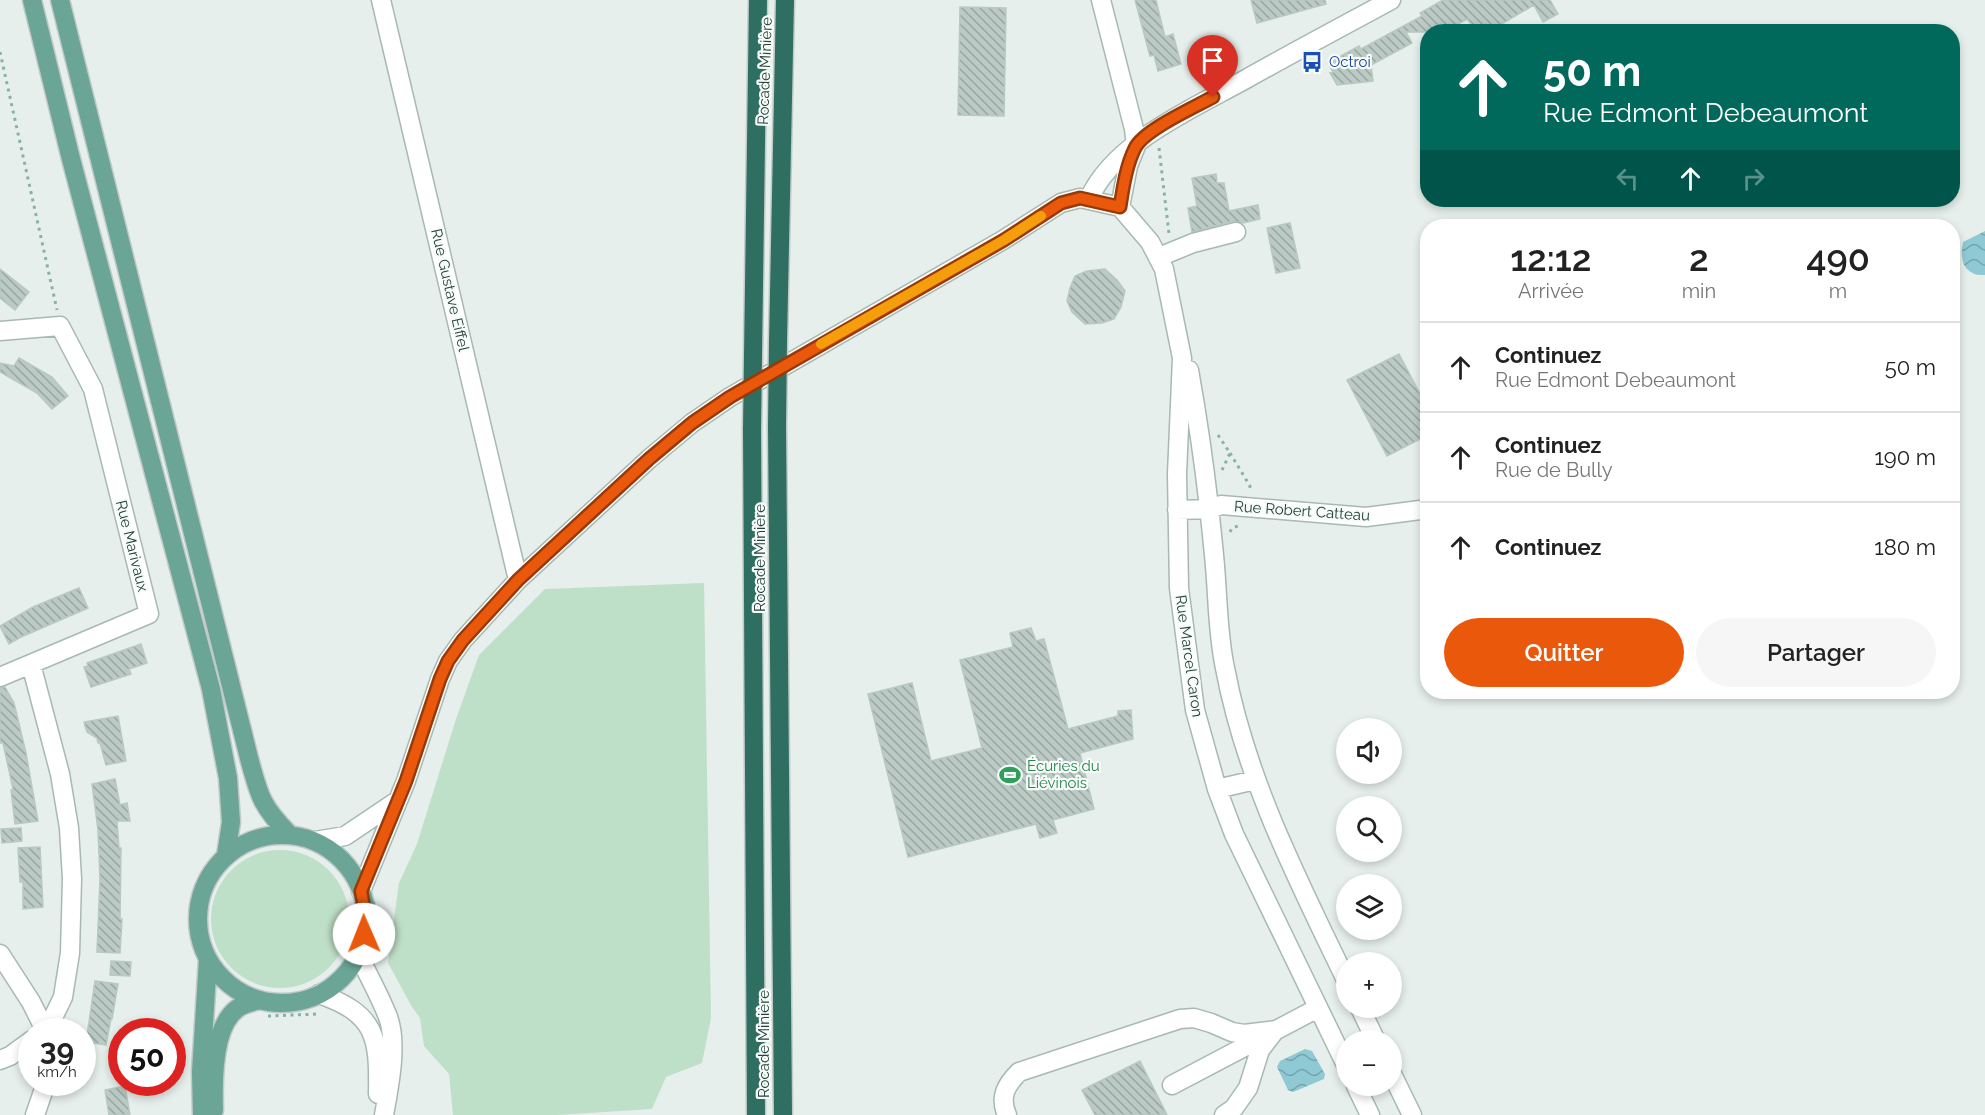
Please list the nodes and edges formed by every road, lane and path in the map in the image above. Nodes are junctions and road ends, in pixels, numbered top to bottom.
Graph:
1 (32, 0) edge
2 (60, 0) edge
3 (381, 0) edge
4 (758, 0) edge
5 (785, 0) edge
6 (1101, 0) edge
7 (1391, 0) edge
8 (0, 52) edge
9 (1136, 146) junction
10 (1089, 199) junction
11 (1120, 207) junction
12 (1236, 232) dead end
13 (1159, 257) junction
14 (60, 327) junction
15 (0, 332) edge
16 (1182, 358) junction
17 (1230, 453) dead end
18 (1250, 486) dead end
19 (1248, 506) junction
20 (1210, 509) junction
21 (1420, 509) edge
22 (1177, 510) junction
23 (1227, 537) dead end
24 (518, 580) junction
25 (31, 664) junction
26 (0, 677) edge
27 (1255, 780) junction
28 (1217, 789) junction
29 (397, 801) junction
30 (289, 834) junction
31 (315, 841) junction
32 (226, 855) junction
33 (368, 893) junction
34 (363, 952) junction
35 (0, 954) edge
36 (1336, 958) edge
37 (208, 959) junction
38 (319, 994) junction
39 (341, 1002) junction
40 (1318, 1008) junction
41 (260, 1009) junction
42 (36, 1018) edge
43 (50, 1018) edge
44 (1276, 1030) junction
45 (1336, 1045) edge
46 (18, 1050) edge
47 (0, 1060) edge
48 (1172, 1085) dead end
49 (1402, 1094) edge
50 (42, 1096) edge
51 (1361, 1096) edge
52 (35, 1115) edge
53 (202, 1115) edge
54 (214, 1115) edge
55 (377, 1115) edge
56 (384, 1115) edge
57 (756, 1115) edge
58 (783, 1115) edge
59 (1007, 1115) edge
60 (1224, 1115) edge
61 (1370, 1115) edge
62 (1412, 1115) edge

1 - 32 main road
2 - 30 main road
3 - 24 street, Rue Gustave Eiffel
4 - 57 highway, Rocade Minière, bridge
5 - 58 highway, Rocade Minière, bridge
6 - 9 street
7 - 9 street
8 - 14 path
9 - 10 street
9 - 11 street
10 - 11 street
10 - 24 street
11 - 13 street, Rue Marcel Caron
12 - 13 street
13 - 16 street, Rue Marcel Caron
14 - 15 street
14 - 25 street, Rue Marivaux
16 - 20 street, Rue Marcel Caron
16 - 22 street, Rue Marcel Caron
17 - 18 path
19 - 20 street, Rue Robert Catteau
19 - 21 street, Rue Robert Catteau
19 - 23 path
20 - 22 street, Rue Robert Catteau
20 - 27 street, Rue Marcel Caron
22 - 28 street, Rue Marcel Caron
24 - 29 street
25 - 26 street, Rue Marivaux
25 - 43 street
27 - 28 street
27 - 36 street, Rue Marcel Caron
28 - 40 street, Rue Marcel Caron
29 - 31 street
29 - 33 street
30 - 31 main road
30 - 32 main road
31 - 33 main road
32 - 37 main road
33 - 34 main road
33 - 34 path
34 - 38 main road
34 - 56 street
35 - 42 street
37 - 41 main road
37 - 53 main road
38 - 39 street
38 - 41 main road
39 - 41 path
39 - 55 street
40 - 44 street
40 - 45 street, Rue Marcel Caron
41 - 54 main road
44 - 48 street
44 - 59 street
44 - 60 street
46 - 47 street
49 - 62 street
50 - 52 street
51 - 61 street

